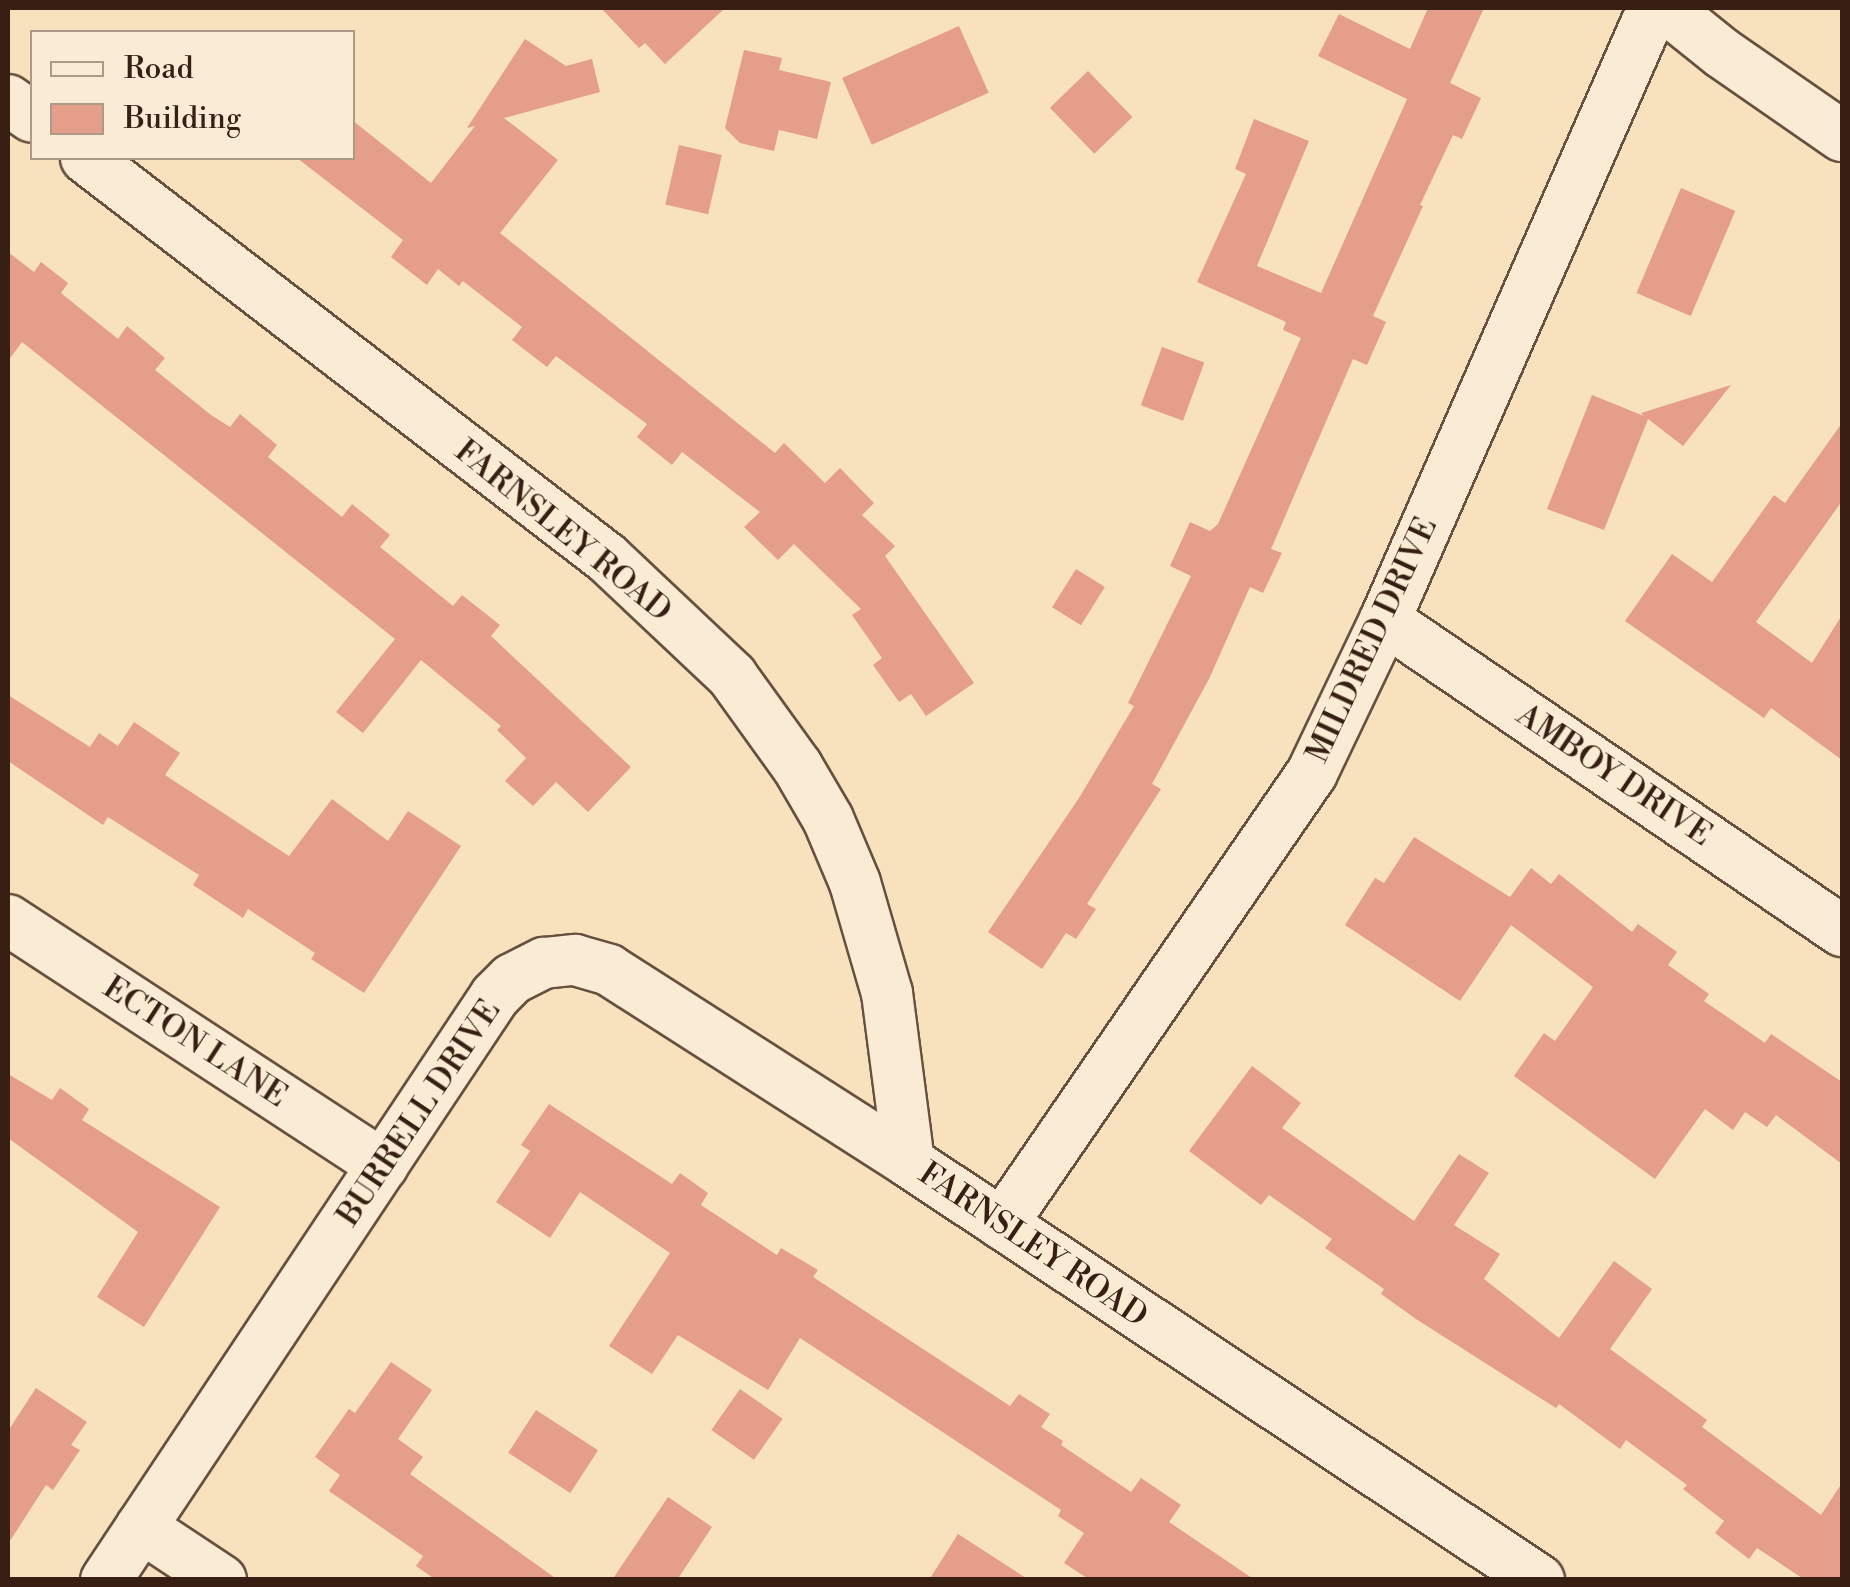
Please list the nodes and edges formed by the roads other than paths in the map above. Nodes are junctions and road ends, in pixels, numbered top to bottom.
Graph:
1 (1653, 8) edge
2 (1666, 8) edge
3 (8, 100) edge
4 (30, 116) edge
5 (1842, 136) edge
6 (89, 160) edge
7 (1385, 620) junction
8 (8, 920) edge
9 (1842, 931) edge
10 (909, 1162) junction
11 (383, 1164) junction
12 (1002, 1224) junction
13 (141, 1527) junction
14 (106, 1580) edge
15 (220, 1580) edge
16 (1539, 1580) edge

1 - 7 street, MILDRED DRIVE
2 - 5 street
3 - 4 street
6 - 10 street, FARNSLEY ROAD
7 - 9 street, AMBOY DRIVE
7 - 12 street, MILDRED DRIVE
8 - 11 street, ECTON LANE
10 - 11 street, BURRELL DRIVE
10 - 12 street, FARNSLEY ROAD
11 - 13 street, BURRELL DRIVE
12 - 16 street, FARNSLEY ROAD
13 - 14 street, BURRELL DRIVE
13 - 15 street

